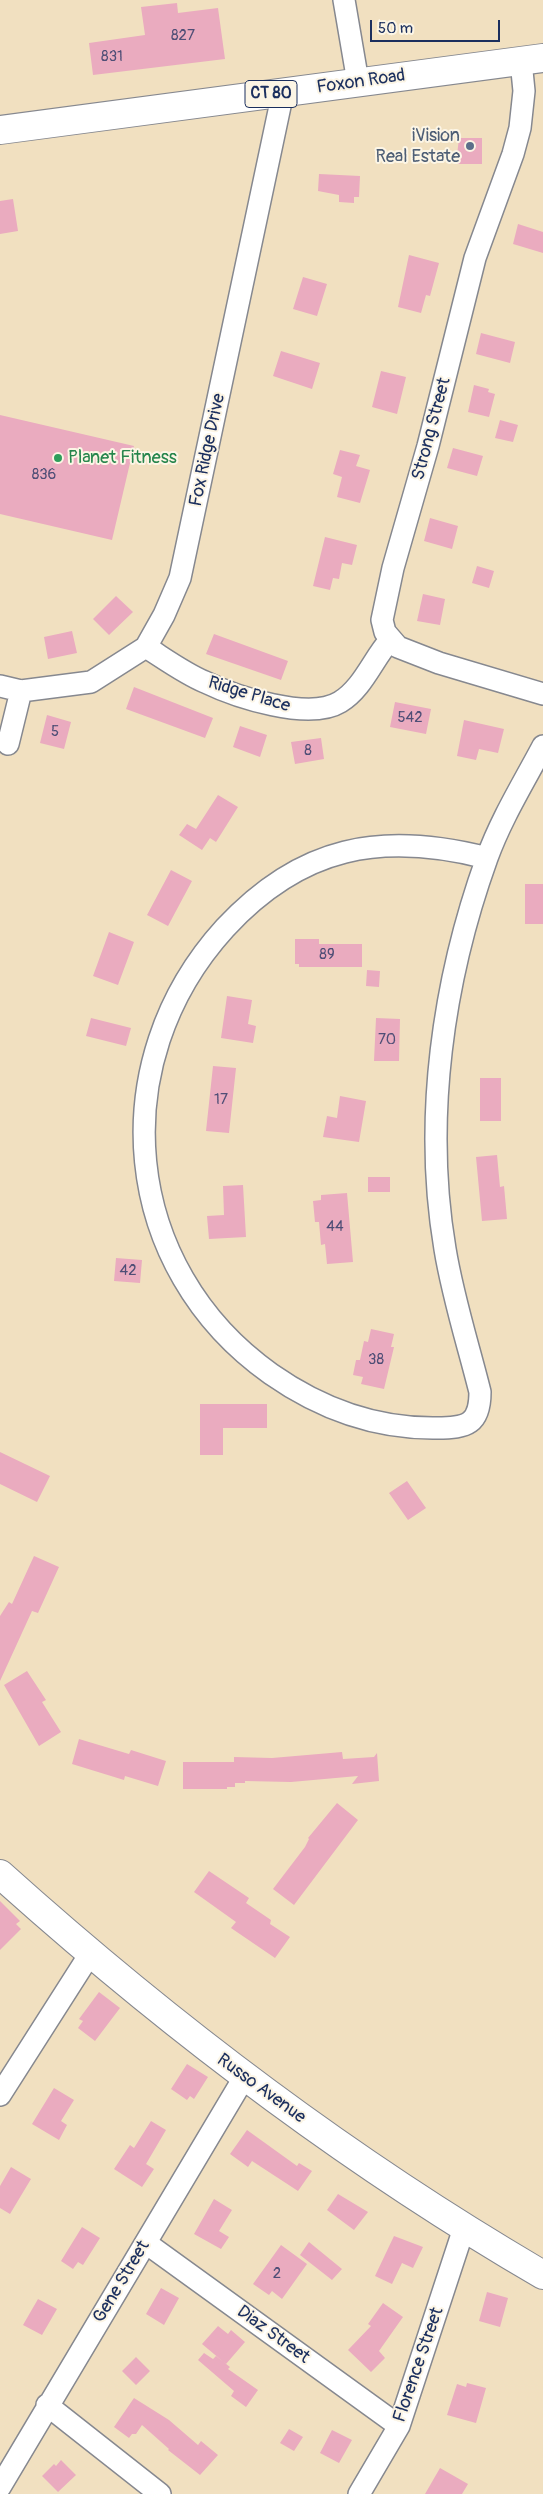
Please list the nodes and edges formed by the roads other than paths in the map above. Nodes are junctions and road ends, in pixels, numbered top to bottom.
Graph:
1 (344, 0) edge
2 (532, 59) edge
3 (358, 82) junction
4 (283, 92) junction
5 (0, 130) edge
6 (390, 640) junction
7 (146, 647) junction
8 (0, 686) edge
9 (21, 691) junction
10 (543, 694) edge
11 (8, 744) dead end
12 (543, 746) edge
13 (487, 858) junction
14 (0, 1874) edge
15 (90, 1954) junction
16 (245, 2076) junction
17 (0, 2095) edge
18 (464, 2228) junction
19 (146, 2243) junction
20 (543, 2275) edge
21 (47, 2405) junction
22 (399, 2426) junction
23 (0, 2487) edge
24 (160, 2494) edge
25 (359, 2494) edge

1 - 3 street
2 - 3 street, Foxon Road / CT 80
2 - 6 street, Strong Street
3 - 4 street, Foxon Road / CT 80
4 - 5 street, Foxon Road / CT 80
4 - 7 street, Fox Ridge Drive
6 - 7 street, Ridge Place
6 - 10 street
7 - 9 street, Fox Ridge Drive
8 - 9 street, Fox Ridge Drive
9 - 11 street
12 - 13 street
13 - 13 street
14 - 15 street, Russo Avenue
15 - 16 street, Russo Avenue
15 - 17 street
16 - 18 street, Russo Avenue
16 - 19 street, Gene Street
18 - 20 street, Russo Avenue
18 - 22 street, Florence Street
19 - 21 street, Gene Street
19 - 22 street, Diaz Street
21 - 23 street, Gene Street
21 - 24 street
22 - 25 street, Florence Street

